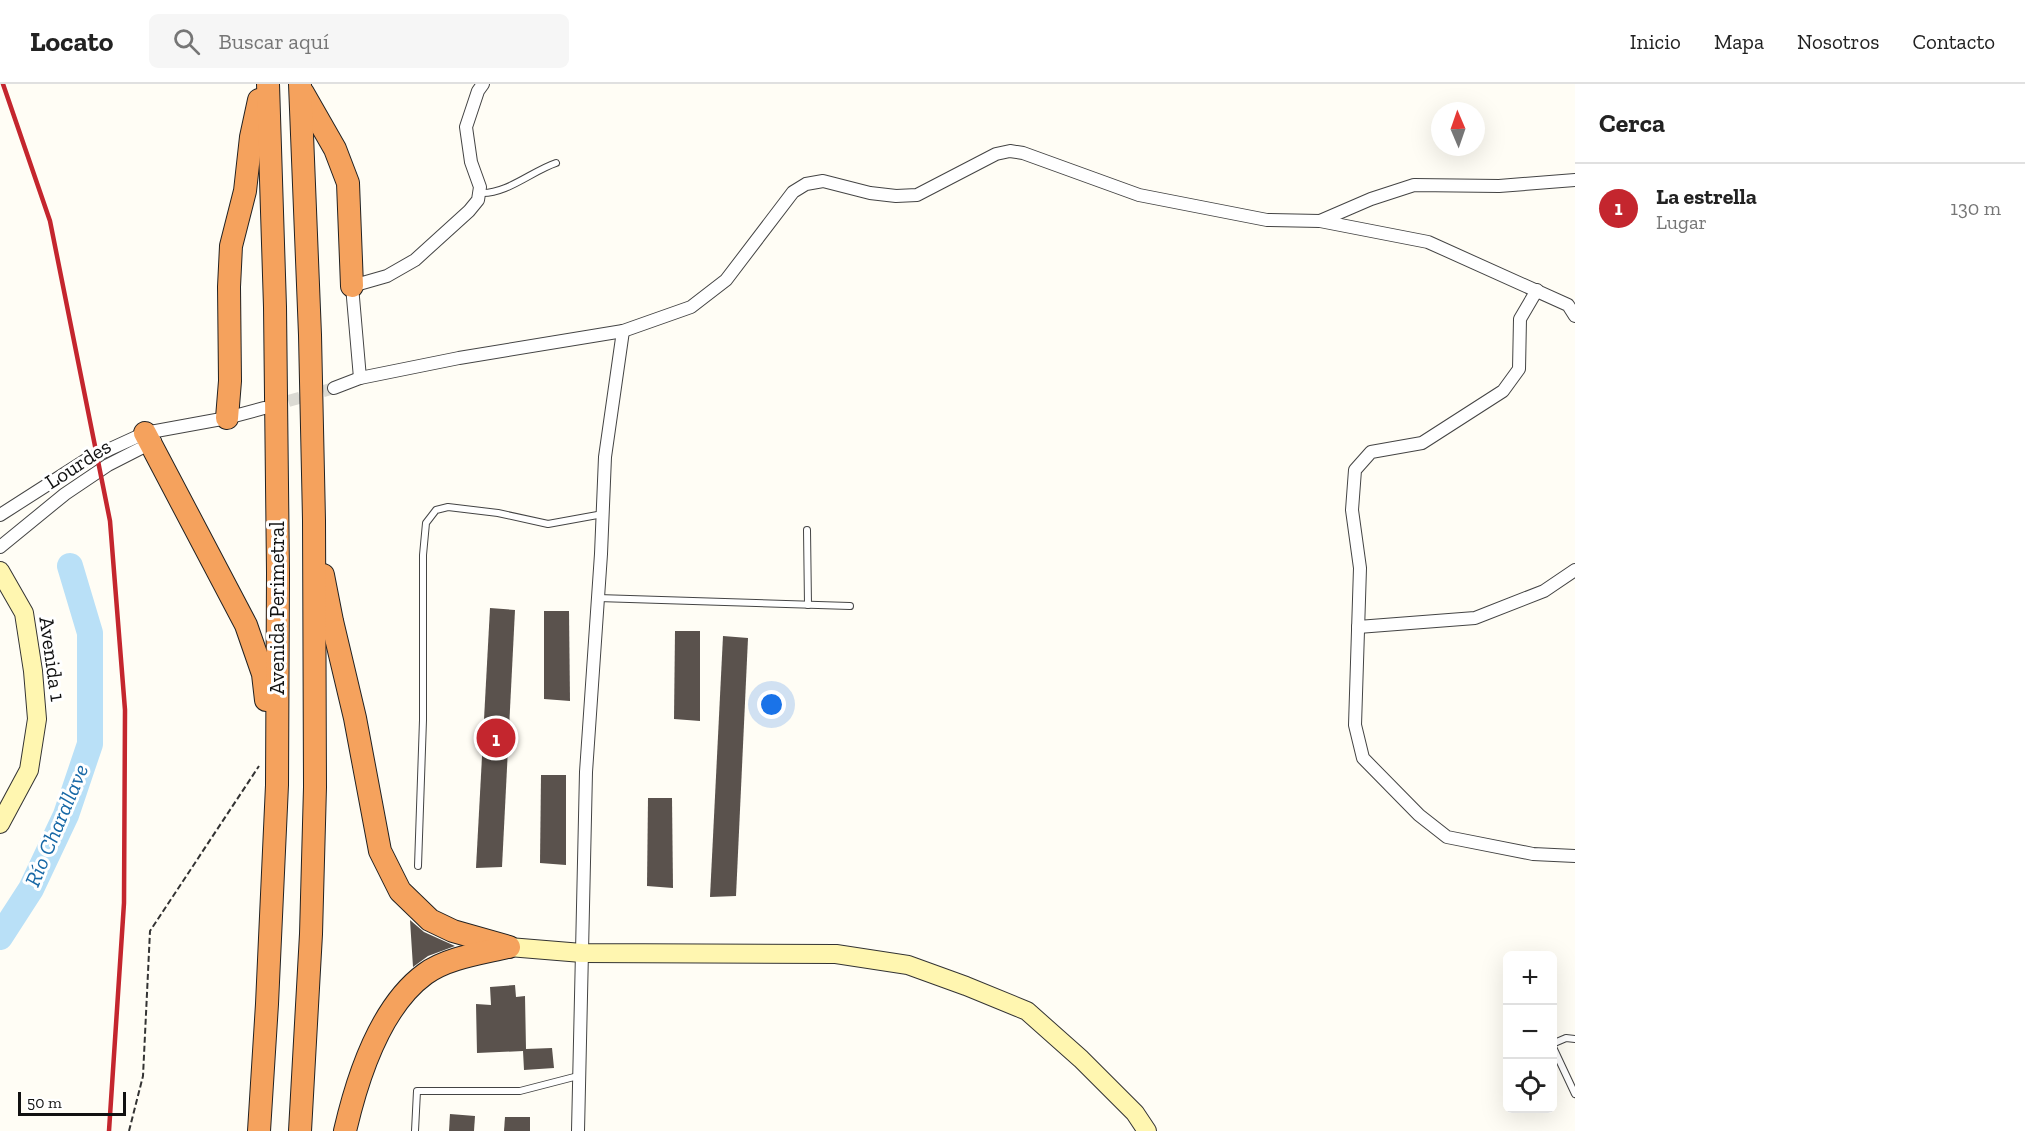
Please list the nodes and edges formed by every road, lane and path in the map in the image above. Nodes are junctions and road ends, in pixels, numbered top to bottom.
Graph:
1 (262, 84) edge
2 (268, 84) edge
3 (483, 84) edge
4 (300, 87) edge
5 (335, 149) junction
6 (304, 162) junction
7 (556, 163) dead end
8 (1575, 180) edge
9 (481, 193) junction
10 (1320, 220) junction
11 (352, 285) junction
12 (1537, 290) junction
13 (1575, 316) edge
14 (623, 331) junction
15 (360, 378) junction
16 (334, 388) tunnel mouth
17 (264, 408) tunnel mouth
18 (227, 418) junction
19 (147, 438) junction
20 (603, 514) junction
21 (0, 515) edge
22 (314, 520) junction
23 (807, 530) dead end
24 (0, 547) edge
25 (1575, 570) edge
26 (0, 571) edge
27 (598, 598) junction
28 (808, 605) junction
29 (850, 606) dead end
30 (1358, 627) junction
31 (272, 746) junction
32 (277, 785) junction
33 (5, 803) edge
34 (0, 824) edge
35 (1575, 856) edge
36 (418, 866) dead end
37 (508, 946) junction
38 (582, 953) junction
39 (1575, 1039) edge
40 (1557, 1042) edge
41 (1557, 1056) edge
42 (578, 1076) junction
43 (1575, 1094) edge
44 (129, 1131) edge
45 (259, 1131) edge
46 (300, 1131) edge
47 (345, 1131) edge
48 (415, 1131) edge
49 (578, 1131) edge
50 (1148, 1131) edge

1 - 18 highway
2 - 32 highway, Avenida Perimetral
3 - 9 street
4 - 5 highway
4 - 6 highway, Avenida Perimetral
5 - 6 highway
5 - 11 highway
6 - 22 highway, Avenida Perimetral
7 - 9 lane
8 - 10 street
9 - 11 street
10 - 12 street
10 - 14 street
11 - 15 street
12 - 13 street
12 - 30 street
14 - 15 street
14 - 20 street
15 - 16 street
17 - 18 street
18 - 19 street
19 - 21 street
19 - 24 street, Lourdes
19 - 31 highway
20 - 27 street
20 - 36 lane
22 - 37 highway
22 - 46 highway, Avenida Perimetral
23 - 28 lane
25 - 30 street
26 - 33 street, Avenida 1
27 - 28 lane
27 - 38 street
28 - 29 lane
30 - 35 street
31 - 32 highway
31 - 44 path
32 - 45 highway, Avenida Perimetral
33 - 34 street, Avenida 1
37 - 38 street
37 - 47 highway
38 - 42 street
38 - 50 street
39 - 40 lane
41 - 43 lane
42 - 48 lane
42 - 49 street

